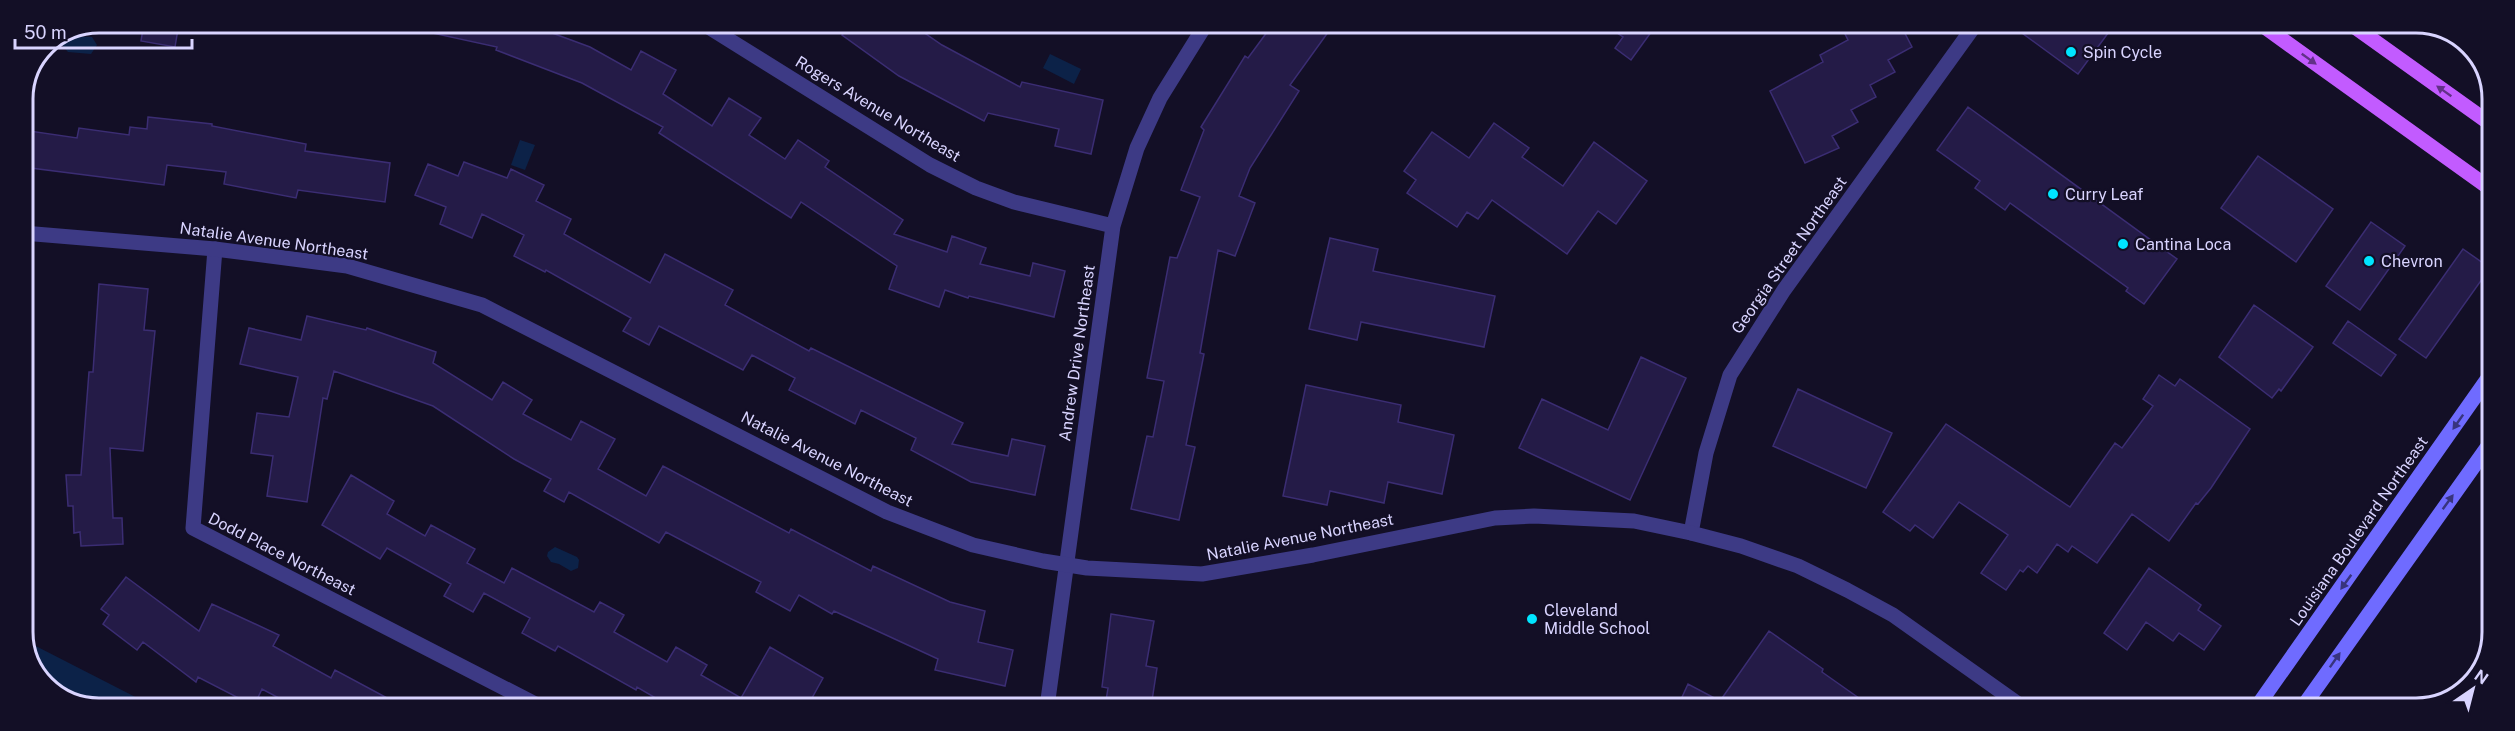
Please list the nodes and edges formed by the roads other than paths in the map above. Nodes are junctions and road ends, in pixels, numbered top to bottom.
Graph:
1 (718, 33) edge
2 (1200, 33) edge
3 (1969, 33) edge
4 (2273, 33) edge
5 (2363, 33) edge
6 (2482, 118) edge
7 (2482, 183) edge
8 (1113, 226) junction
9 (33, 234) edge
10 (215, 249) junction
11 (2482, 387) edge
12 (2482, 455) edge
13 (1691, 532) junction
14 (1066, 565) junction
15 (523, 698) edge
16 (1048, 698) edge
17 (2011, 698) edge
18 (2263, 698) edge
19 (2308, 698) edge

1 - 8 street, Rogers Avenue Northeast
2 - 8 street, Andrew Drive Northeast
3 - 13 street, Georgia Street Northeast
4 -> 7 main road
6 -> 5 main road
8 - 14 street, Andrew Drive Northeast
9 - 10 street, Natalie Avenue Northeast
10 - 14 street, Natalie Avenue Northeast
10 - 15 street, Dodd Place Northeast
11 -> 18 main road, Louisiana Boulevard Northeast
19 -> 12 main road
13 - 14 street, Natalie Avenue Northeast
13 - 17 street, Natalie Avenue Northeast
14 - 16 street, Andrew Drive Northeast

